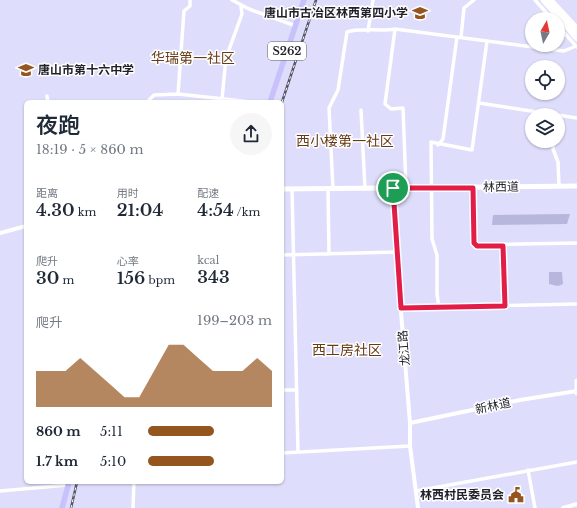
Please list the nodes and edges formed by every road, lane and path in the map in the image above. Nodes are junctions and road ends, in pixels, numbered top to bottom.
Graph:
1 (190, 0) edge
2 (232, 0) edge
3 (304, 0) edge
4 (373, 0) edge
5 (474, 0) edge
6 (535, 0) edge
7 (543, 0) edge
8 (549, 0) edge
9 (552, 0) edge
10 (241, 6) junction
11 (249, 9) junction
12 (546, 12) edge
13 (242, 14) junction
14 (296, 26) junction
15 (577, 28) edge
16 (395, 29) junction
17 (368, 31) junction
18 (577, 33) edge
19 (565, 34) edge
20 (459, 37) junction
21 (577, 39) edge
22 (487, 41) junction
23 (576, 46) edge
24 (178, 94) junction
25 (47, 96) dead end
26 (222, 99) junction
27 (48, 100) edge
28 (149, 100) edge
29 (214, 100) edge
30 (232, 100) edge
31 (271, 100) edge
32 (479, 103) junction
33 (361, 110) dead end
34 (525, 110) edge
35 (565, 116) edge
36 (577, 118) edge
37 (438, 145) junction
38 (553, 148) edge
39 (559, 186) junction
40 (577, 186) edge
41 (393, 188) junction
42 (406, 188) junction
43 (431, 188) junction
44 (473, 188) junction
45 (284, 189) edge
46 (292, 189) junction
47 (330, 189) junction
48 (364, 189) junction
49 (24, 227) edge
50 (0, 233) edge
51 (577, 243) edge
52 (503, 246) junction
53 (396, 252) junction
54 (329, 254) junction
55 (284, 255) edge
56 (294, 255) junction
57 (577, 304) edge
58 (505, 306) junction
59 (439, 307) junction
60 (401, 308) junction
61 (577, 381) edge
62 (284, 390) edge
63 (297, 390) junction
64 (577, 392) edge
65 (410, 423) junction
66 (410, 446) junction
67 (284, 452) edge
68 (298, 452) junction
69 (577, 462) edge
70 (528, 470) junction
71 (68, 484) edge
72 (134, 484) edge
73 (0, 491) edge
74 (416, 491) junction
75 (577, 504) edge
76 (62, 508) edge
77 (134, 508) edge
78 (418, 508) edge
79 (535, 508) edge
80 (563, 508) edge

1 - 24 street
2 - 10 street
3 - 14 main road, S262
4 - 17 street
5 - 20 street
6 - 12 street
7 - 21 main road
8 - 18 main road
9 - 15 street
10 - 11 street
10 - 13 street
11 - 13 street
11 - 14 street
13 - 26 street
14 - 31 main road, S262
16 - 17 street
16 - 20 street
16 - 42 street
17 - 47 street
19 - 23 street
20 - 22 street
20 - 37 street
22 - 23 street
22 - 32 street
24 - 28 street
24 - 29 street
25 - 27 street
26 - 29 street
26 - 30 street
32 - 34 street
32 - 37 street
33 - 48 street
35 - 36 street
37 - 43 street
38 - 39 street
39 - 40 main road, 林西道
39 - 44 main road, 林西道
41 - 42 main road, 林西道
41 - 48 main road, 林西道
41 - 53 street, 龙江路
42 - 43 main road, 林西道
43 - 44 main road, 林西道
43 - 59 street
44 - 52 street
45 - 46 main road, 林西道
46 - 47 main road, 林西道
46 - 56 street
47 - 48 main road, 林西道
47 - 54 street
49 - 50 street
51 - 52 street
52 - 58 street
53 - 54 street
53 - 60 street, 龙江路
54 - 56 street
55 - 56 street
56 - 63 street
57 - 58 street
58 - 59 street
59 - 60 street
60 - 65 street, 龙江路
61 - 64 main road
62 - 63 street
63 - 68 street
64 - 65 street, 新林道
65 - 66 street, 龙江路
66 - 68 street
66 - 74 street, 龙江路
67 - 68 street
69 - 70 street
70 - 74 street
70 - 79 street
71 - 73 street
71 - 76 main road
72 - 77 street
74 - 78 street, 龙江路
75 - 80 street

